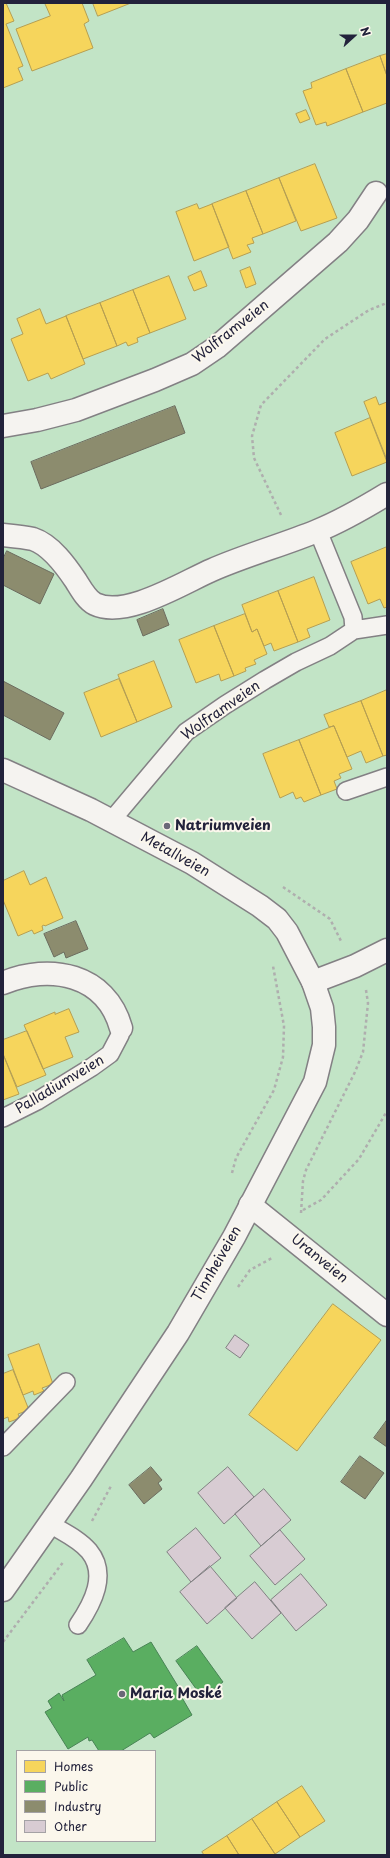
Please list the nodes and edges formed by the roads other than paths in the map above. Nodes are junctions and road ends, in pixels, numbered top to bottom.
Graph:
1 (376, 193) dead end
2 (3, 426) edge
3 (387, 494) edge
4 (318, 531) junction
5 (3, 535) edge
6 (387, 625) edge
7 (354, 630) junction
8 (3, 770) edge
9 (387, 777) edge
10 (346, 791) dead end
11 (111, 821) junction
12 (387, 950) edge
13 (313, 982) junction
14 (3, 983) edge
15 (121, 1028) joint
16 (3, 1118) edge
17 (250, 1205) junction
18 (387, 1314) edge
19 (66, 1382) dead end
20 (3, 1447) edge
21 (50, 1524) junction
22 (3, 1590) edge
23 (78, 1625) dead end

1 - 2 street, Wolframveien
3 - 4 street
4 - 5 street
4 - 7 lane
6 - 7 lane, Wolframveien
7 - 11 lane, Wolframveien
8 - 11 street, Metallveien
9 - 10 lane
11 - 13 street, Metallveien
12 - 13 street
13 - 17 street, Tinnheiveien
14 - 15 street, Palladiumveien
15 - 16 lane, Palladiumveien
17 - 18 street, Uranveien
17 - 21 street, Tinnheiveien
19 - 20 lane
21 - 22 street, Tinnheiveien
21 - 23 lane

